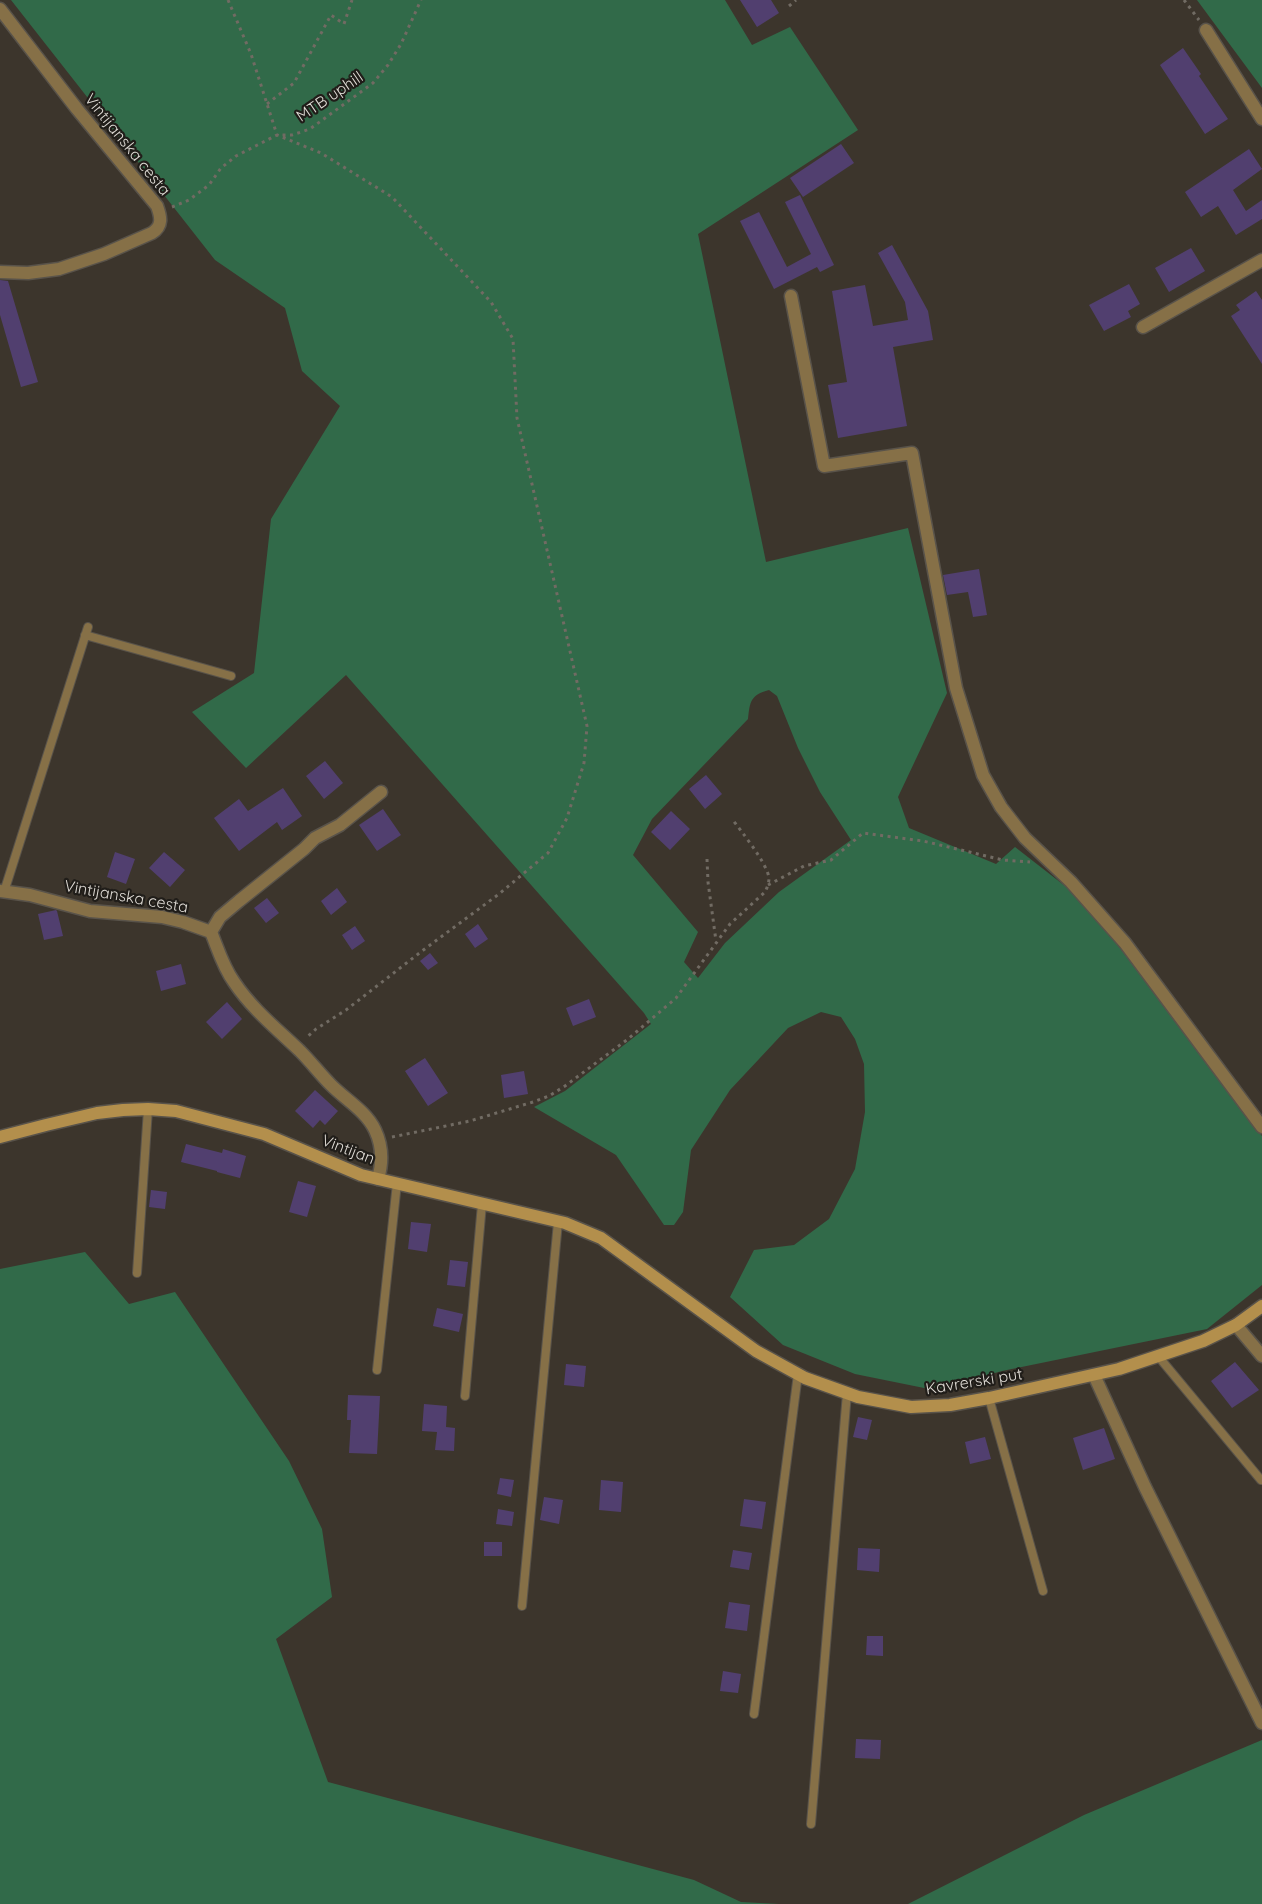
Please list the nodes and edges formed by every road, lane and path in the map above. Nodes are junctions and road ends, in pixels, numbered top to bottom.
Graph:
1 (228, 0) edge
2 (352, 0) edge
3 (421, 0) edge
4 (796, 0) edge
5 (1184, 0) edge
6 (789, 6) dead end
7 (0, 9) edge
8 (1206, 30) joint
9 (267, 104) junction
10 (1262, 119) edge
11 (276, 135) junction
12 (169, 208) dead end
13 (1262, 260) edge
14 (0, 273) edge
15 (791, 296) dead end
16 (1143, 327) dead end
17 (231, 676) dead end
18 (381, 792) dead end
19 (732, 819) dead end
20 (707, 859) dead end
21 (1052, 864) junction
22 (768, 885) junction
23 (2, 891) edge
24 (211, 932) junction
25 (716, 941) junction
26 (297, 1049) junction
27 (148, 1109) junction
28 (1262, 1127) edge
29 (0, 1137) edge
30 (379, 1140) junction
31 (378, 1179) junction
32 (397, 1184) junction
33 (482, 1204) junction
34 (558, 1222) junction
35 (137, 1273) dead end
36 (669, 1288) joint
37 (1262, 1306) edge
38 (1236, 1325) junction
39 (1158, 1356) junction
40 (1262, 1356) edge
41 (377, 1370) dead end
42 (798, 1374) junction
43 (1094, 1375) junction
44 (847, 1393) junction
45 (465, 1396) dead end
46 (989, 1398) junction
47 (1261, 1480) edge
48 (1042, 1591) dead end
49 (522, 1606) dead end
50 (754, 1714) dead end
51 (1262, 1723) edge
52 (811, 1824) dead end

1 - 9 path
2 - 9 path
3 - 11 path, MTB uphill
4 - 6 path
5 - 8 path
7 - 14 street, Vintijanska cesta
8 - 10 street
9 - 11 path
11 - 12 path, MTB uphill
11 - 26 path
13 - 16 street
15 - 21 street
17 - 23 lane
18 - 24 street
19 - 22 path
20 - 25 path
21 - 22 path
21 - 28 street
22 - 25 path
23 - 24 street, Vintijanska cesta
24 - 26 street
25 - 30 path
26 - 30 street
27 - 29 main road, Vintijan
27 - 31 main road, Vintijan
27 - 35 lane
30 - 31 street
31 - 32 main road, Vintijan
32 - 33 main road, Vintijan
32 - 41 lane
33 - 34 main road, Vintijan
33 - 45 lane
34 - 36 main road, Vintijan
34 - 49 lane
36 - 42 main road, Kavrerski put
37 - 38 main road, Kavrerski put
38 - 39 main road, Kavrerski put
38 - 40 street
39 - 43 main road, Kavrerski put
39 - 47 lane
42 - 44 main road, Kavrerski put
42 - 50 lane
43 - 46 main road, Kavrerski put
43 - 51 street
44 - 46 main road, Kavrerski put
44 - 52 lane
46 - 48 lane

